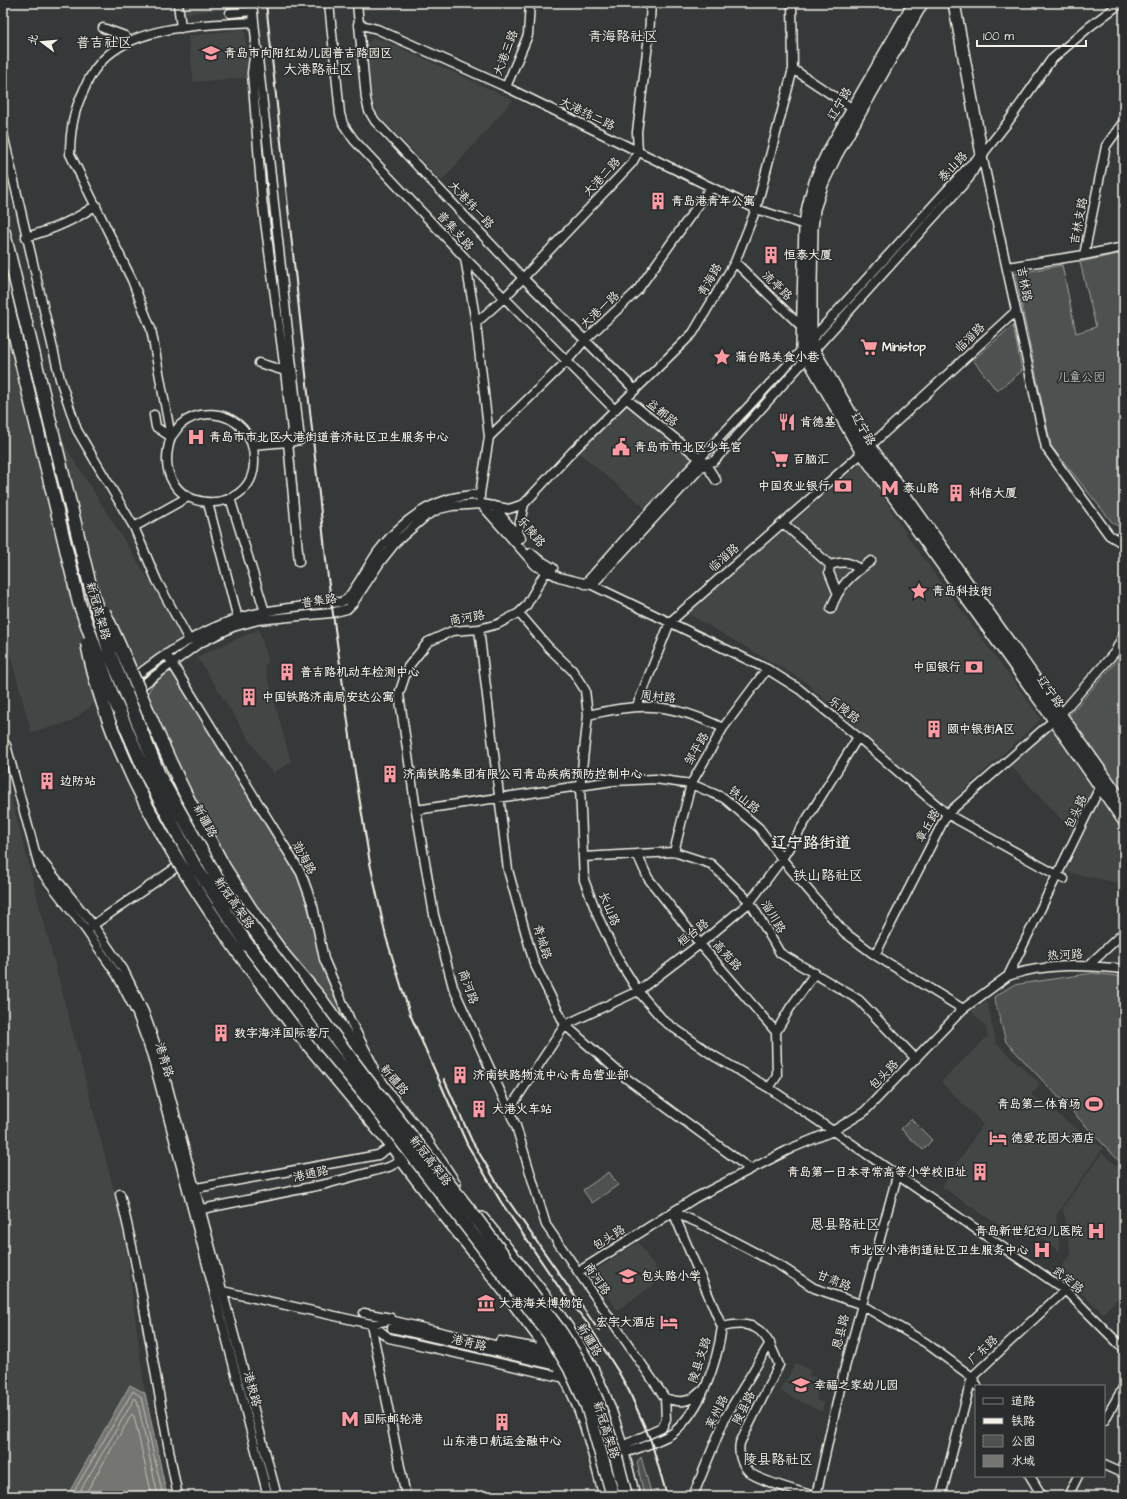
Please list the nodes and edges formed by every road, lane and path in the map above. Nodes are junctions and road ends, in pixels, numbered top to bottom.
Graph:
1 (178, 3) edge
2 (328, 3) edge
3 (357, 3) edge
4 (530, 3) edge
5 (651, 3) edge
6 (792, 3) edge
7 (914, 3) edge
8 (922, 3) edge
9 (954, 3) edge
10 (1121, 3) edge
11 (253, 7) edge
12 (230, 13) dead end
13 (254, 22) junction
14 (358, 24) junction
15 (103, 28) dead end
16 (181, 28) junction
17 (256, 40) junction
18 (128, 43) junction
19 (793, 69) junction
20 (506, 87) junction
21 (853, 109) junction
22 (1124, 122) edge
23 (3, 134) edge
24 (638, 152) junction
25 (982, 155) junction
26 (711, 187) junction
27 (96, 205) junction
28 (756, 209) junction
29 (804, 226) junction
30 (3, 229) edge
31 (26, 237) junction
32 (1124, 247) edge
33 (1084, 255) junction
34 (465, 258) junction
35 (735, 262) junction
36 (1007, 267) junction
37 (524, 278) junction
38 (3, 286) edge
39 (505, 297) junction
40 (1016, 312) junction
41 (476, 323) junction
42 (802, 326) junction
43 (586, 340) junction
44 (808, 349) junction
45 (567, 361) junction
46 (259, 363) dead end
47 (285, 371) junction
48 (635, 390) junction
49 (627, 399) junction
50 (615, 410) junction
51 (154, 415) dead end
52 (171, 437) junction
53 (489, 437) junction
54 (288, 442) junction
55 (252, 445) junction
56 (866, 450) junction
57 (703, 461) junction
58 (716, 480) dead end
59 (480, 494) junction
60 (188, 497) junction
61 (230, 498) junction
62 (208, 503) junction
63 (482, 504) junction
64 (524, 504) junction
65 (496, 508) junction
66 (783, 523) junction
67 (134, 527) junction
68 (523, 544) junction
69 (1124, 544) edge
70 (871, 561) dead end
71 (299, 562) dead end
72 (830, 565) junction
73 (546, 567) junction
74 (859, 569) junction
75 (559, 578) junction
76 (89, 581) junction
77 (588, 584) junction
78 (538, 586) junction
79 (837, 592) junction
80 (79, 603) junction
81 (831, 609) dead end
82 (265, 612) junction
83 (518, 613) junction
84 (238, 619) junction
85 (670, 622) junction
86 (479, 629) junction
87 (1124, 633) edge
88 (189, 640) junction
89 (167, 655) junction
90 (172, 663) junction
91 (767, 669) junction
92 (129, 681) junction
93 (133, 692) junction
94 (106, 704) junction
95 (637, 706) junction
96 (588, 715) junction
97 (1057, 717) junction
98 (723, 728) junction
99 (858, 736) junction
100 (6, 745) dead end
101 (691, 784) junction
102 (580, 787) junction
103 (1100, 787) junction
104 (499, 799) junction
105 (1122, 799) edge
106 (416, 810) junction
107 (947, 814) junction
108 (1124, 821) edge
109 (674, 852) junction
110 (637, 854) junction
111 (582, 856) junction
112 (782, 859) junction
113 (185, 861) junction
114 (1061, 877) junction
115 (750, 902) junction
116 (90, 928) junction
117 (1124, 932) edge
118 (700, 944) junction
119 (875, 955) junction
120 (1089, 966) junction
121 (1124, 969) edge
122 (815, 973) junction
123 (1008, 976) junction
124 (638, 991) junction
125 (963, 1009) junction
126 (565, 1025) junction
127 (776, 1032) junction
128 (916, 1059) junction
129 (769, 1088) junction
130 (385, 1089) junction
131 (509, 1110) junction
132 (414, 1125) junction
133 (833, 1131) junction
134 (426, 1140) junction
135 (393, 1147) junction
136 (403, 1161) junction
137 (750, 1169) junction
138 (896, 1176) junction
139 (196, 1188) junction
140 (187, 1190) junction
141 (120, 1194) dead end
142 (201, 1209) junction
143 (193, 1211) junction
144 (673, 1212) junction
145 (578, 1272) junction
146 (213, 1289) junction
147 (222, 1290) junction
148 (1065, 1290) junction
149 (860, 1304) junction
150 (364, 1313) dead end
151 (371, 1324) junction
152 (722, 1327) junction
153 (392, 1328) dead end
154 (770, 1342) junction
155 (1124, 1349) edge
156 (550, 1352) junction
157 (558, 1366) junction
158 (972, 1377) junction
159 (565, 1378) junction
160 (976, 1385) edge
161 (1124, 1386) edge
162 (704, 1389) junction
163 (665, 1398) junction
164 (1105, 1420) edge
165 (622, 1450) junction
166 (595, 1458) junction
167 (1105, 1465) edge
168 (1124, 1474) edge
169 (1031, 1477) edge
170 (1078, 1477) edge
171 (178, 1496) edge
172 (268, 1496) edge
173 (277, 1496) edge
174 (406, 1496) edge
175 (605, 1496) edge
176 (613, 1496) edge
177 (626, 1496) edge
178 (634, 1496) edge
179 (692, 1496) edge
180 (815, 1496) edge
181 (941, 1496) edge
182 (1042, 1496) edge
183 (1068, 1496) edge

1 - 16 street
2 - 34 street, 普集支路
3 - 14 street, 大港纬一路
4 - 20 street, 大港三路
5 - 24 street
6 - 19 street, 青海路
7 - 21 main road, 辽宁路
8 - 44 main road, 辽宁路
9 - 25 main road, 吉林路
10 - 25 street, 泰山路
11 - 12 street
11 - 13 street
13 - 16 street
13 - 17 street
14 - 20 street, 大港纬二路
14 - 37 street, 大港纬一路
15 - 18 street
16 - 18 street
17 - 47 street
17 - 54 street
18 - 27 street
19 - 21 street
19 - 28 street, 青海路
20 - 24 street, 大港纬二路
21 - 29 main road, 辽宁路
22 - 33 street, 吉林支路
23 - 31 street
24 - 26 street, 大港纬二路
24 - 37 street, 大港二路
25 - 36 street, 吉林路
25 - 44 street, 泰山路
26 - 28 street, 大港纬二路
26 - 43 street, 大港一路
27 - 31 street
27 - 52 street
28 - 29 street, 大港纬二路
28 - 35 street, 青海路
29 - 42 main road, 辽宁路
30 - 76 highway, 新冠高架路, bridge
31 - 67 street
32 - 33 street
33 - 36 street, 吉林支路
34 - 39 street
34 - 41 street, 普集支路
35 - 42 street, 流亭路
35 - 48 street, 青海路
36 - 40 street, 吉林路
37 - 39 street, 大港二路
37 - 43 street, 大港纬一路
38 - 80 highway, 新冠高架路, bridge
39 - 41 street, 大港二路
39 - 45 street
40 - 56 street, 临淄路
40 - 69 street, 吉林路
41 - 53 street, 普集支路
42 - 44 main road, 辽宁路
43 - 45 street, 大港一路
43 - 48 street, 大港纬一路
44 - 56 main road, 辽宁路
44 - 57 street, 泰山路
44 - 57 street, 泰山路
45 - 50 street
45 - 53 street, 大港一路
46 - 47 street
47 - 54 street
48 - 49 street, 青海路
49 - 50 street, 青海路
49 - 57 street, 益都路
50 - 64 street, 青海路
51 - 52 street
52 - 55 street
52 - 60 street
53 - 59 street, 普集支路
54 - 55 street
54 - 71 street
55 - 61 street
56 - 66 street, 临淄路
56 - 97 main road, 辽宁路
57 - 58 street, 益都路
57 - 77 street, 泰山路
59 - 63 street, 普集支路
59 - 65 street, 乐陵路
59 - 82 street, 普集路
60 - 62 street
60 - 67 street
61 - 62 street
61 - 82 street
62 - 84 street
63 - 65 street
63 - 73 street, 乐陵路
63 - 90 street, 普集路
64 - 65 street
64 - 68 street
65 - 68 street, 乐陵路
66 - 72 street
66 - 85 street, 临淄路
67 - 88 street
68 - 73 street, 乐陵路
70 - 74 street
72 - 74 street
72 - 79 street
73 - 75 street, 乐陵路
73 - 77 street, 乐陵路
73 - 78 street, 商河路
73 - 83 street
74 - 79 street
75 - 77 street, 乐陵路
75 - 78 street
76 - 130 highway, bridge
76 - 177 highway, 新冠高架路, bridge
77 - 85 street, 乐陵路
78 - 83 street, 商河路
79 - 81 street
80 - 135 highway, bridge
80 - 176 highway, 新冠高架路, bridge
82 - 84 street, 普集路
83 - 86 street, 商河路
83 - 96 street, 长山路
84 - 88 street, 普集路
85 - 91 street, 乐陵路
85 - 95 street, 临淄路
86 - 104 street, 青城路
86 - 106 street, 商河路
87 - 97 street, 章丘路
88 - 89 street, 普集路
89 - 90 street, 渤海路
89 - 92 street, 普集路
90 - 93 street, 普集路
90 - 130 street, 渤海路
91 - 98 street, 邹平路
91 - 99 street, 乐陵路
92 - 93 main road, 新疆路
92 - 94 street, 普集路
93 - 94 street, 普集路
93 - 130 main road, 新疆路
94 - 113 main road
95 - 96 street, 周村路
95 - 98 street, 周村路
96 - 102 street, 长山路
97 - 103 main road, 辽宁路
97 - 105 main road, 辽宁路
97 - 107 street, 章丘路
98 - 101 street, 邹平路
99 - 107 street, 乐陵路
99 - 112 street, 桓台路
100 - 116 street, 港青路
101 - 102 street, 铁山路
101 - 109 street, 邹平路
101 - 112 street, 铁山路
102 - 104 street, 铁山路
102 - 111 street, 长山路
103 - 108 main road, 辽宁路
103 - 114 street, 包头路
104 - 106 street, 铁山路
104 - 126 street, 青城路
106 - 131 street, 商河路
107 - 114 street, 乐陵路
107 - 119 street, 章丘路
109 - 110 street, 淄川路
109 - 115 street, 淄川路
110 - 111 street, 淄川路
110 - 118 street, 高苑路
111 - 124 street, 长山路
112 - 115 street, 桓台路
112 - 119 street, 铁山路
113 - 116 street
113 - 135 main road
114 - 123 street, 包头路
115 - 118 street, 桓台路
115 - 122 street, 淄川路
116 - 139 street, 港青路
116 - 140 street, 港青路
117 - 120 street
118 - 124 street, 桓台路
118 - 127 street, 高苑路
119 - 125 street, 铁山路
120 - 121 street, 热河路
120 - 123 street, 热河路
122 - 127 street
122 - 128 street, 淄川路
123 - 125 street, 包头路
124 - 126 street, 桓台路
124 - 129 street, 长山路
125 - 128 street, 包头路
126 - 131 street
126 - 137 street, 青城路
127 - 129 street
128 - 133 street, 包头路
129 - 133 street, 长山路
130 - 132 main road, 新疆路
131 - 145 street, 商河路
132 - 134 main road, 新疆路
132 - 135 street, 港通路
133 - 137 street, 包头路
133 - 138 street, 武定路
134 - 136 street, 港通路
134 - 165 main road, 新疆路
135 - 136 main road
135 - 139 street, 港通路
136 - 142 street, 港通路
136 - 156 main road
137 - 144 street, 包头路
138 - 148 street, 武定路
138 - 149 street, 恩县路
139 - 140 street, 港通路
139 - 142 street, 港青路
140 - 143 street, 港青路
141 - 171 street
142 - 143 street, 港通路
142 - 147 street, 港青路
143 - 146 street, 港青路
144 - 145 street, 包头路
144 - 149 street, 甘肃路
144 - 152 street, 陵县支路
145 - 163 street, 商河路
146 - 147 street, 港青路
146 - 172 street, 港极路
147 - 151 street, 港青路
147 - 173 street, 港极路
148 - 155 street, 武定路
148 - 158 street, 广东路
149 - 158 street, 甘肃路
149 - 180 street, 恩县路
150 - 156 street
151 - 156 street, 港青路
151 - 159 street, 港青路
151 - 174 street
152 - 154 street, 陵县路
152 - 162 street, 陵县支路
153 - 157 street
154 - 179 street, 莱州路
154 - 180 street, 陵县路
156 - 157 main road
157 - 159 main road
158 - 160 street, 甘肃路
158 - 181 street, 广东路
159 - 166 main road
161 - 164 street
162 - 163 street
162 - 165 street, 陵县支路
163 - 165 street
165 - 166 street
165 - 178 main road, 新疆路
166 - 175 main road
167 - 168 street
169 - 182 street
170 - 183 street

